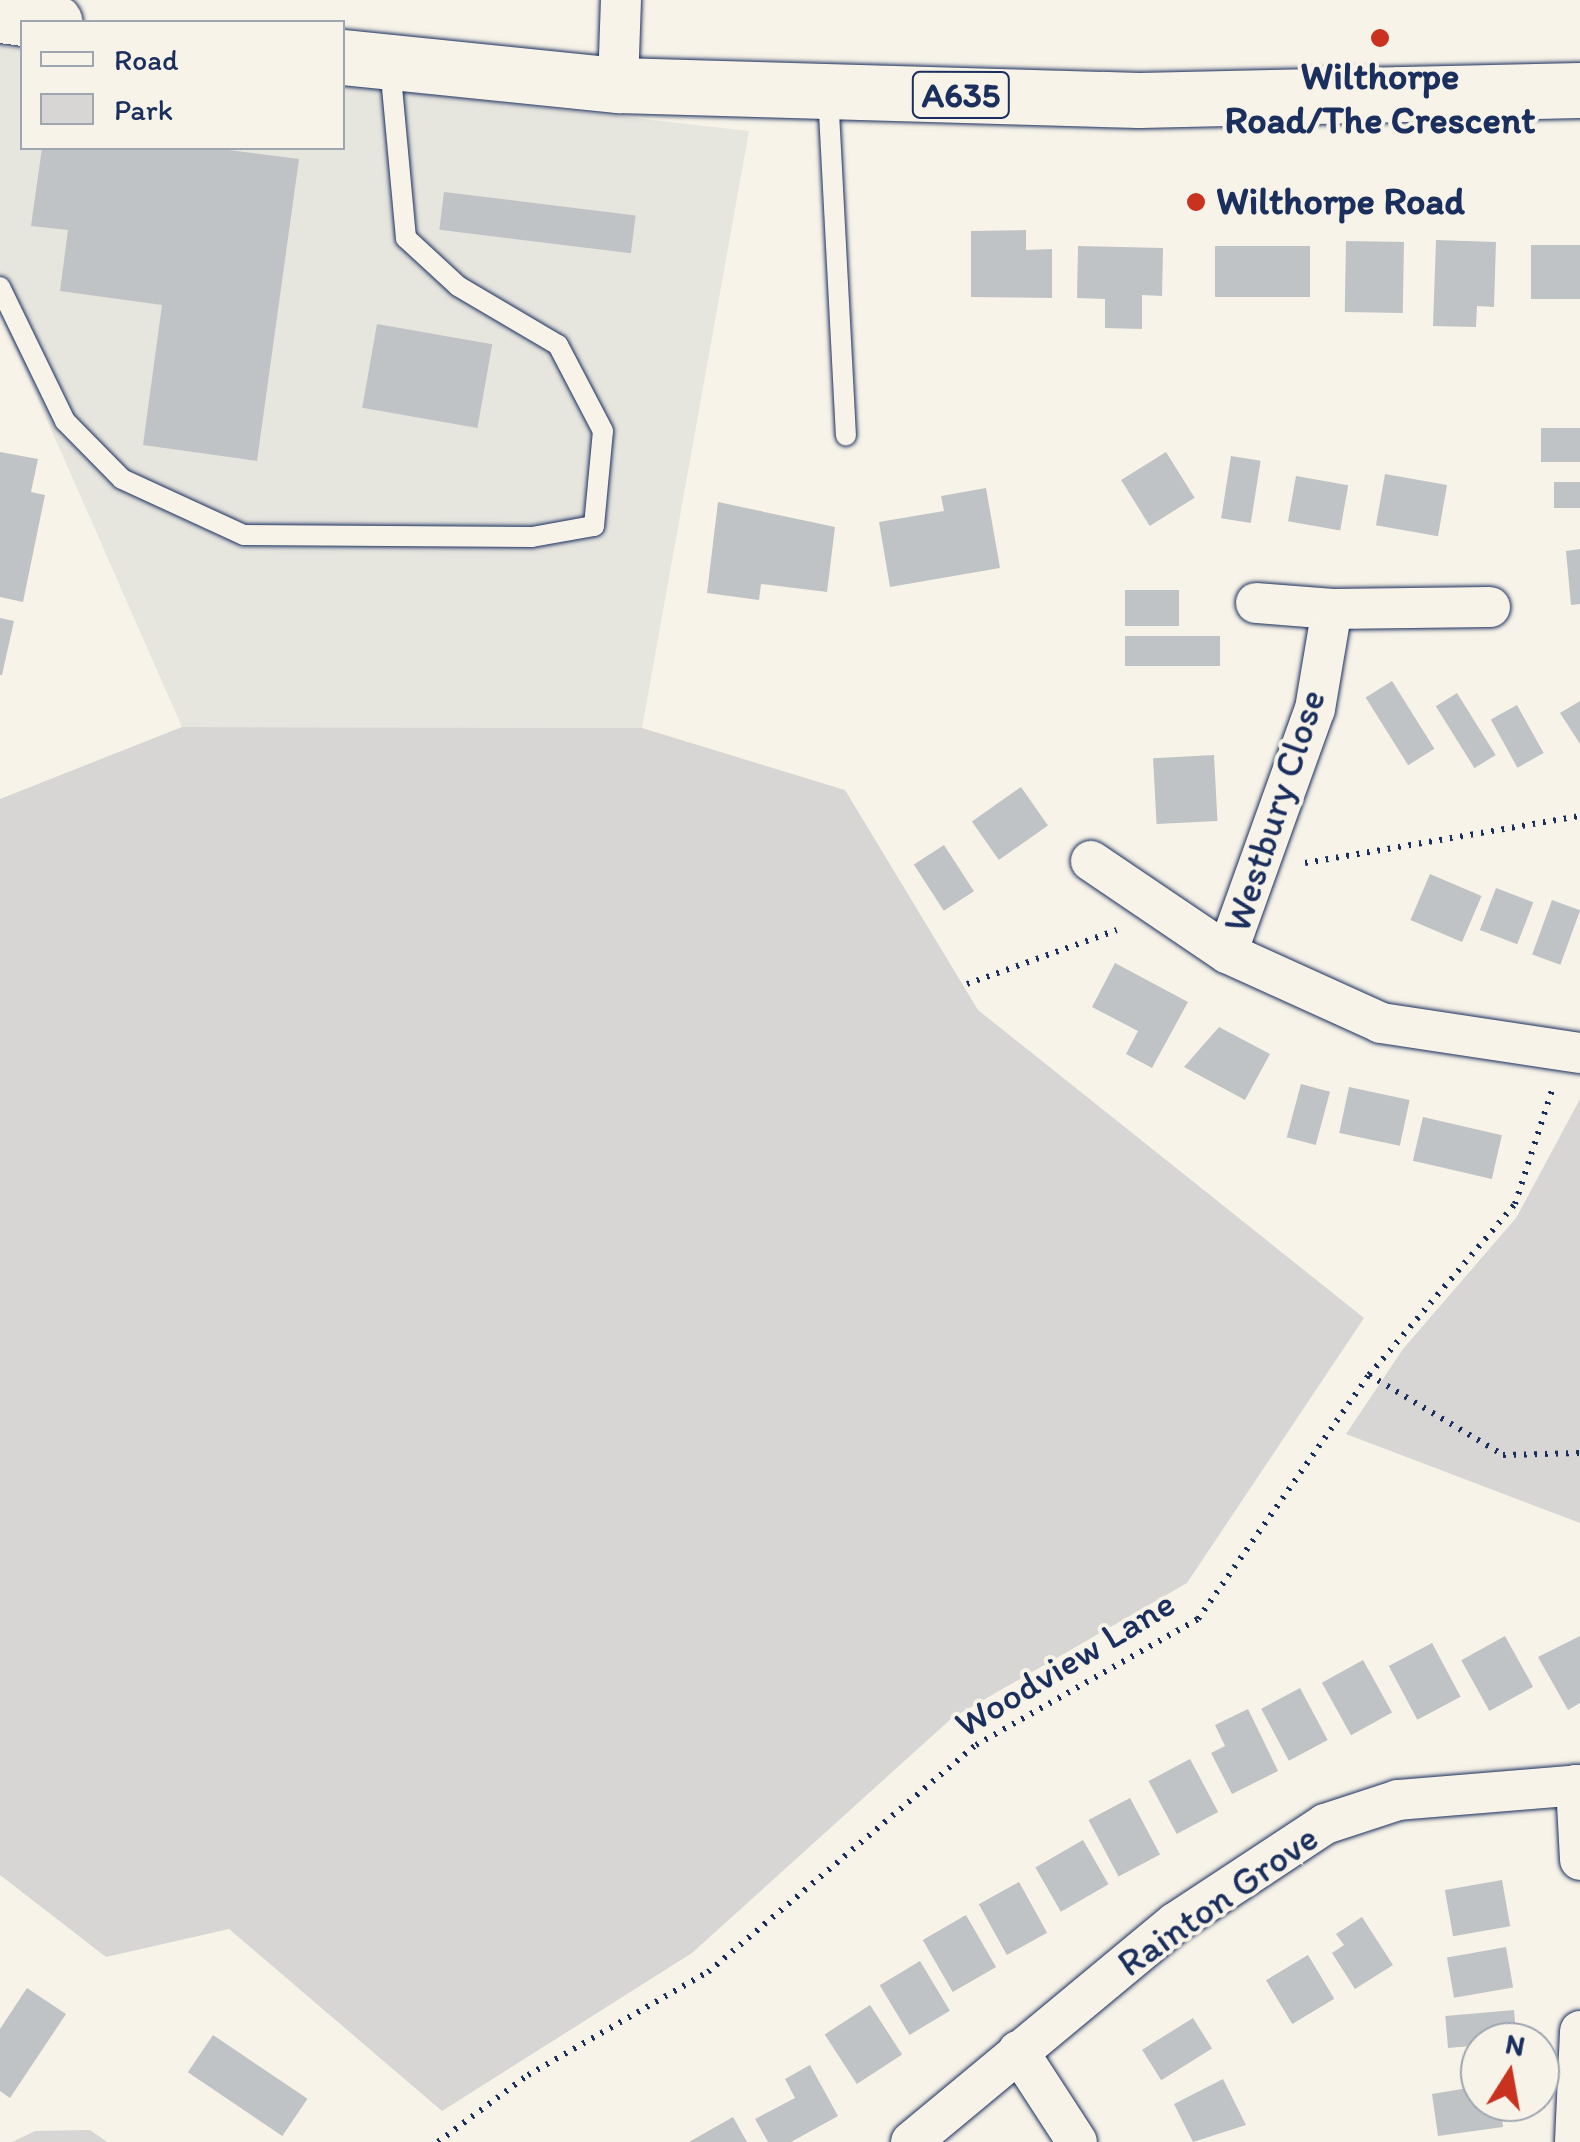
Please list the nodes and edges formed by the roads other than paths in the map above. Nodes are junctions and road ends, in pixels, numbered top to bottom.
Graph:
1 (621, 0) edge
2 (0, 15) edge
3 (39, 20) edge
4 (366, 59) edge
5 (618, 85) junction
6 (1580, 90) edge
7 (828, 91) junction
8 (0, 286) edge
9 (846, 436) dead end
10 (1256, 604) dead end
11 (1490, 606) dead end
12 (1332, 608) junction
13 (1091, 861) dead end
14 (1227, 954) junction
15 (1572, 1052) edge
16 (1578, 1785) edge
17 (1580, 1860) edge
18 (1580, 2031) edge
19 (1018, 2052) junction
20 (911, 2142) edge
21 (1077, 2142) edge
22 (1575, 2142) edge

1 - 5 street
2 - 3 highway
4 - 5 highway, A635
4 - 8 lane
5 - 7 highway, A635
6 - 7 highway, A635
7 - 9 lane
10 - 12 street
11 - 12 street
12 - 14 street, Westbury Close
13 - 14 street
14 - 15 street
16 - 17 street
16 - 19 street, Rainton Grove
18 - 22 street
19 - 20 street, Rainton Grove
19 - 21 street

